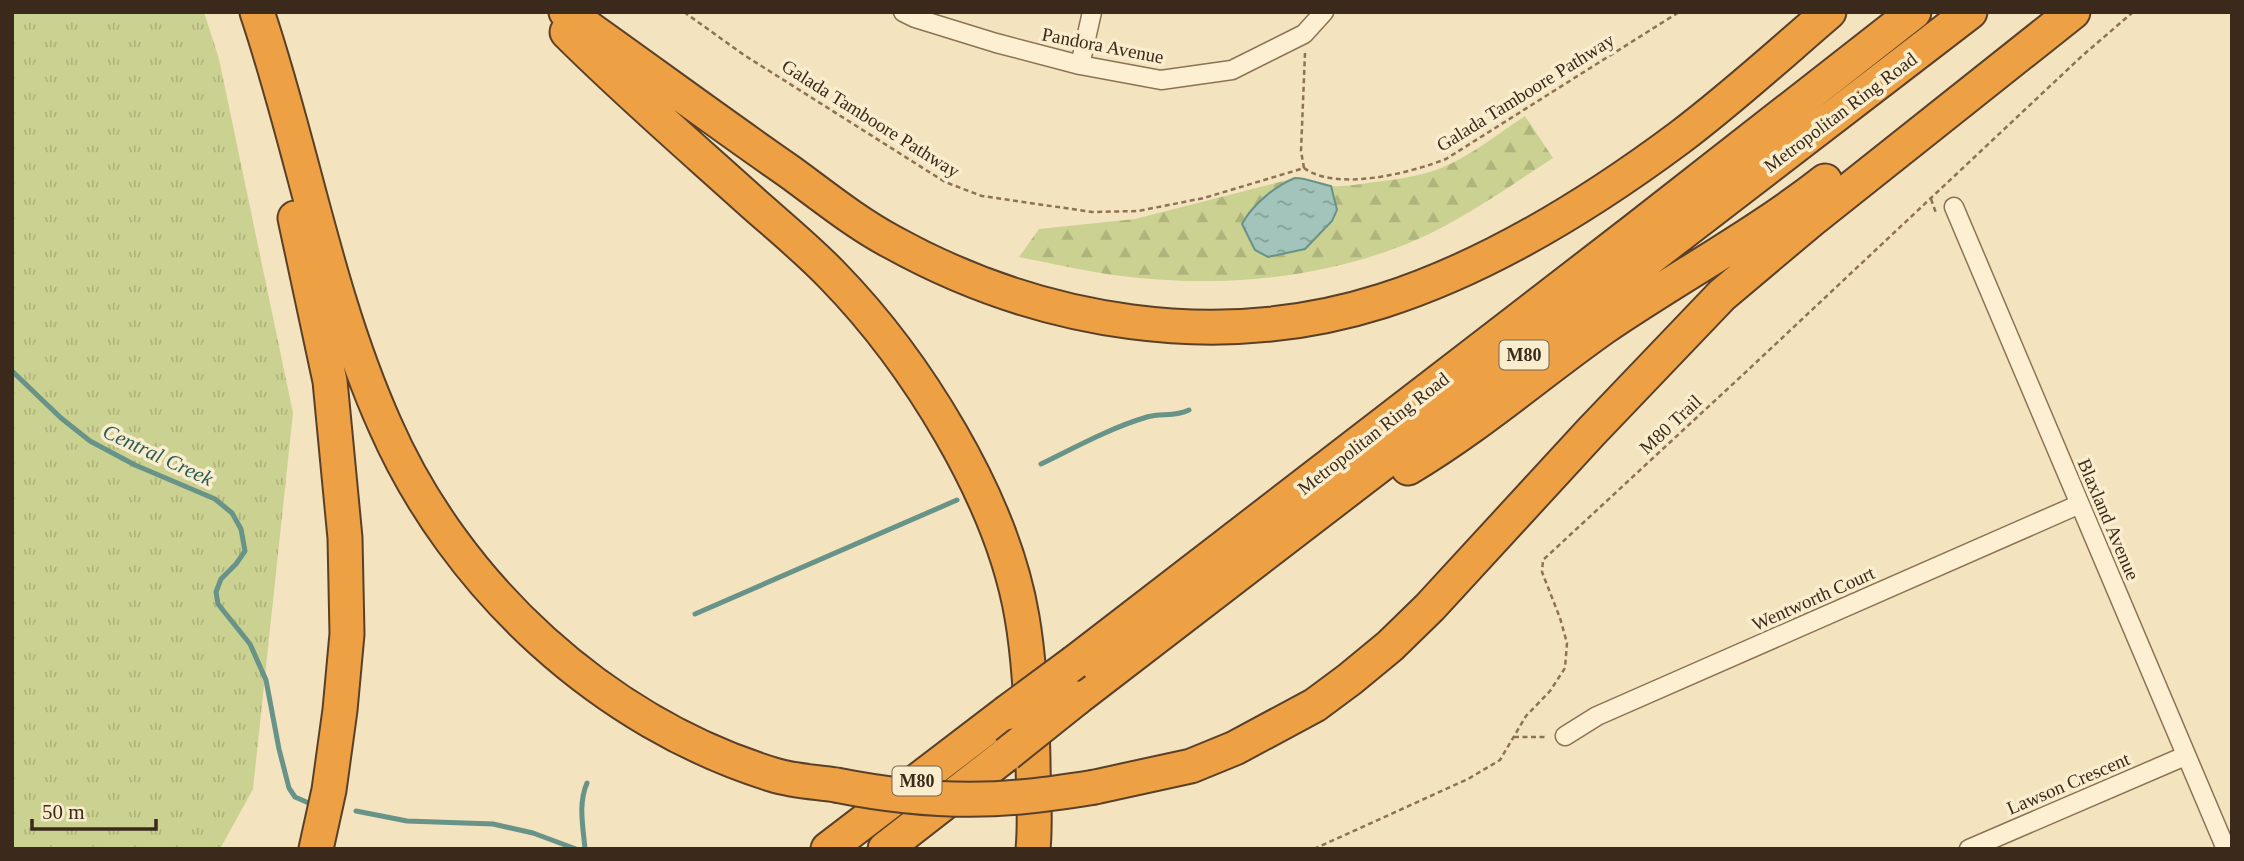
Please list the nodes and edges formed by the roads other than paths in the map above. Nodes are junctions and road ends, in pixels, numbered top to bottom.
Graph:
1 (249, 12) edge
2 (257, 12) edge
3 (546, 12) edge
4 (566, 12) edge
5 (903, 12) edge
6 (1092, 12) edge
7 (1324, 12) edge
8 (1829, 12) edge
9 (1914, 12) edge
10 (1970, 12) edge
11 (2038, 12) edge
12 (2070, 12) edge
13 (1080, 65) junction
14 (1954, 206) dead end
15 (2080, 504) junction
16 (1286, 539) junction
17 (1565, 736) road end
18 (2185, 756) junction
19 (316, 849) edge
20 (828, 849) edge
21 (885, 849) edge
22 (1033, 849) edge
23 (1969, 849) edge
24 (2225, 849) edge

1 - 19 highway
2 - 12 highway, bridge
3 - 22 highway
4 - 8 highway
5 - 13 street, Pandora Avenue
6 - 13 street
7 - 13 street, Pandora Avenue
9 - 20 highway, Metropolitan Ring Road / M80, bridge
10 - 16 highway, Metropolitan Ring Road / M80
11 - 16 highway
14 - 15 street, Blaxland Avenue
15 - 17 street, Wentworth Court
15 - 18 street, Blaxland Avenue
16 - 21 highway, Metropolitan Ring Road / M80, bridge
18 - 23 street, Lawson Crescent
18 - 24 street, Blaxland Avenue

